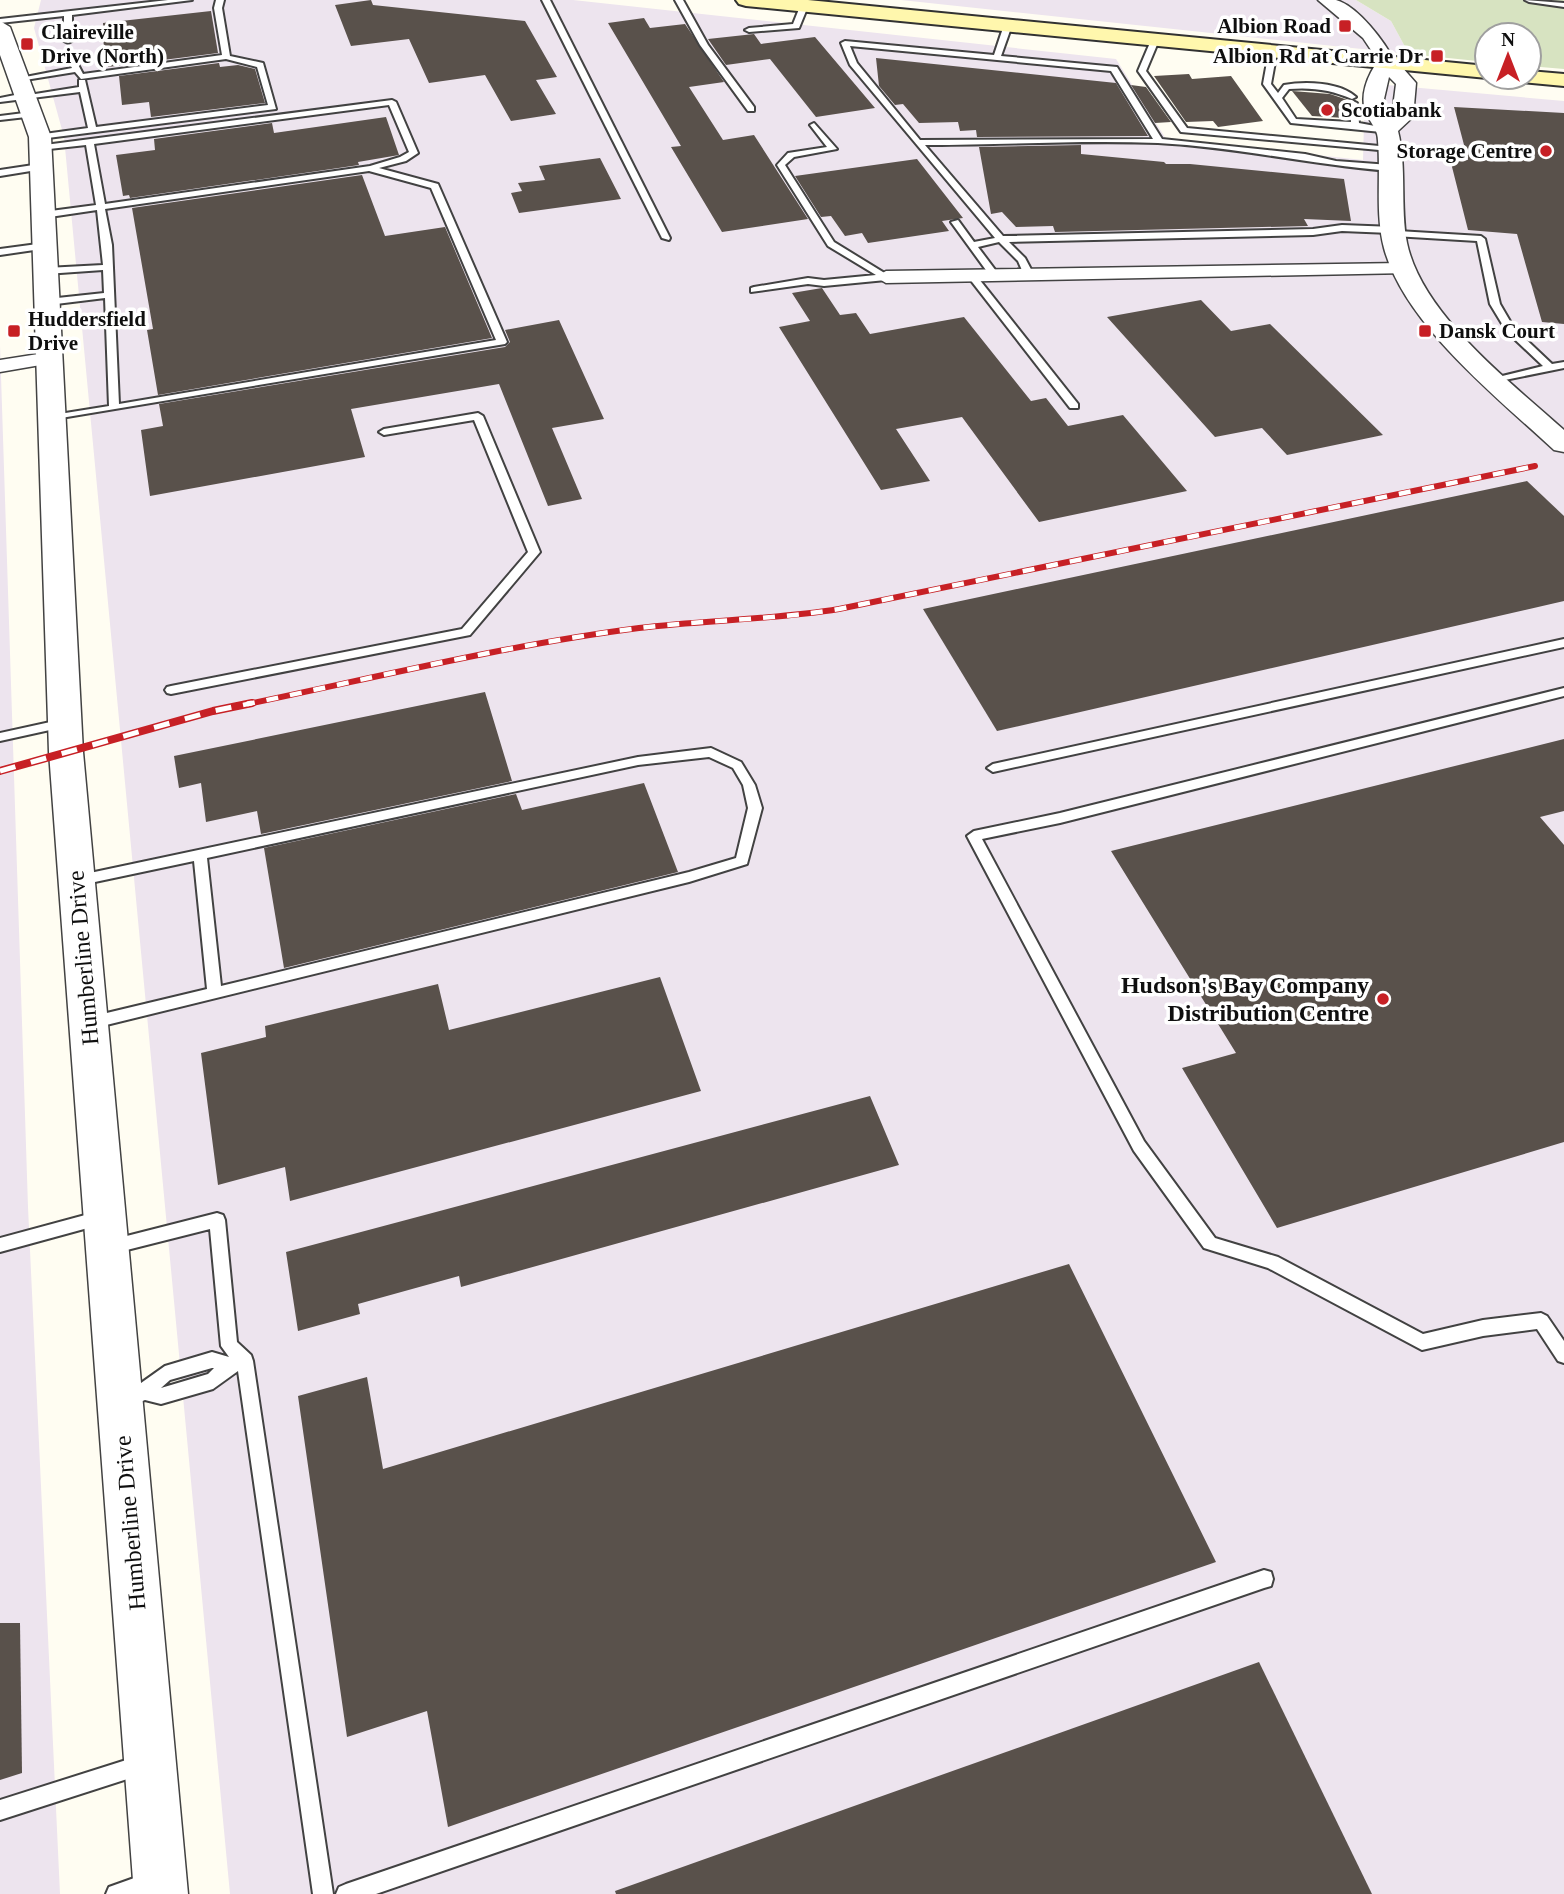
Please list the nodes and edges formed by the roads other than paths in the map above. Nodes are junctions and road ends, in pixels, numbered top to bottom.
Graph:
1 (5, 0) edge
2 (188, 0) edge
3 (220, 0) edge
4 (546, 0) edge
5 (679, 0) edge
6 (746, 0) edge
7 (1326, 0) edge
8 (1529, 0) edge
9 (1564, 5) edge
10 (804, 6) junction
11 (68, 13) junction
12 (0, 19) edge
13 (1008, 25) junction
14 (0, 27) edge
15 (749, 30) dead end
16 (1155, 40) junction
17 (68, 41) dead end
18 (1273, 51) junction
19 (5, 54) edge
20 (69, 55) dead end
21 (226, 57) junction
22 (997, 58) junction
23 (1387, 62) junction
24 (1473, 71) edge
25 (78, 73) junction
26 (1543, 78) edge
27 (1564, 80) edge
28 (83, 89) junction
29 (25, 97) junction
30 (1277, 99) junction
31 (0, 100) edge
32 (751, 108) dead end
33 (0, 118) edge
34 (814, 125) dead end
35 (1355, 125) junction
36 (92, 130) junction
37 (1159, 141) junction
38 (90, 142) junction
39 (918, 143) junction
40 (1389, 144) junction
41 (40, 151) junction
42 (369, 168) junction
43 (0, 173) edge
44 (101, 207) junction
45 (43, 215) junction
46 (955, 222) dead end
47 (1394, 232) junction
48 (666, 238) dead end
49 (1001, 239) junction
50 (972, 245) junction
51 (45, 246) junction
52 (0, 253) edge
53 (107, 267) junction
54 (1402, 269) junction
55 (46, 271) junction
56 (994, 275) junction
57 (1029, 275) junction
58 (972, 276) junction
59 (886, 277) junction
60 (754, 290) dead end
61 (108, 295) junction
62 (48, 302) junction
63 (51, 358) junction
64 (1564, 365) edge
65 (0, 366) edge
66 (1550, 368) junction
67 (1495, 379) junction
68 (1074, 406) dead end
69 (114, 408) junction
70 (53, 418) junction
71 (384, 432) dead end
72 (1564, 444) edge
73 (1564, 643) edge
74 (172, 691) dead end
75 (1564, 692) edge
76 (64, 723) junction
77 (0, 737) edge
78 (993, 768) dead end
79 (200, 855) junction
80 (76, 881) junction
81 (214, 991) junction
82 (89, 1023) junction
83 (106, 1233) junction
84 (0, 1245) edge
85 (1564, 1355) edge
86 (237, 1363) junction
87 (132, 1396) junction
88 (1264, 1579) dead end
89 (150, 1762) junction
90 (0, 1810) edge
91 (160, 1886) edge
92 (116, 1894) edge
93 (323, 1894) edge
94 (346, 1894) edge

1 - 12 street
2 - 11 lane
3 - 21 lane
4 - 48 lane
5 - 32 lane
6 - 10 main road
7 - 23 street
8 - 9 lane
10 - 13 main road
10 - 15 lane
11 - 12 lane
11 - 17 lane
13 - 16 main road
13 - 22 lane
14 - 19 street, Humberline Drive
16 - 18 main road
16 - 40 lane
18 - 23 main road
18 - 30 lane
19 - 29 street, Humberline Drive
20 - 25 lane
21 - 25 lane
21 - 36 lane
22 - 37 lane
22 - 39 lane
23 - 24 main road
23 - 40 street
23 - 40 street
25 - 28 lane
25 - 29 lane
26 - 27 main road
28 - 29 lane
28 - 36 lane
29 - 31 lane
29 - 33 lane
29 - 41 street, Humberline Drive
30 - 35 lane
30 - 35 lane
34 - 59 lane
35 - 40 lane
36 - 41 lane
37 - 39 lane
37 - 40 lane
38 - 41 lane
38 - 42 lane
38 - 44 lane
39 - 49 lane
40 - 47 street
41 - 43 lane
41 - 45 street, Humberline Drive
42 - 44 lane
42 - 69 lane
44 - 45 lane
44 - 53 lane
45 - 51 street, Humberline Drive
46 - 50 lane
47 - 49 lane
47 - 54 street
47 - 66 lane
49 - 50 lane
49 - 57 lane
50 - 56 lane
51 - 52 lane
51 - 55 street, Humberline Drive
53 - 55 lane
53 - 61 lane
54 - 57 street
54 - 67 street
55 - 62 street, Humberline Drive
56 - 57 street
56 - 58 street
58 - 59 street
58 - 68 lane
59 - 60 lane
61 - 62 lane
61 - 69 lane
62 - 63 street, Humberline Drive
63 - 65 street
63 - 70 street, Humberline Drive
64 - 66 lane
66 - 67 lane
67 - 72 street
69 - 70 lane
70 - 76 street, Humberline Drive
71 - 74 lane
73 - 78 lane
75 - 85 lane
76 - 77 lane
76 - 80 street, Humberline Drive
79 - 80 lane
79 - 81 lane
79 - 81 lane
80 - 82 street, Humberline Drive
81 - 82 lane
82 - 83 street, Humberline Drive
83 - 84 lane
83 - 86 lane
83 - 87 street, Humberline Drive
86 - 87 lane
86 - 93 lane
87 - 89 street, Humberline Drive
88 - 94 lane
89 - 90 lane
89 - 91 street, Humberline Drive
91 - 92 lane

